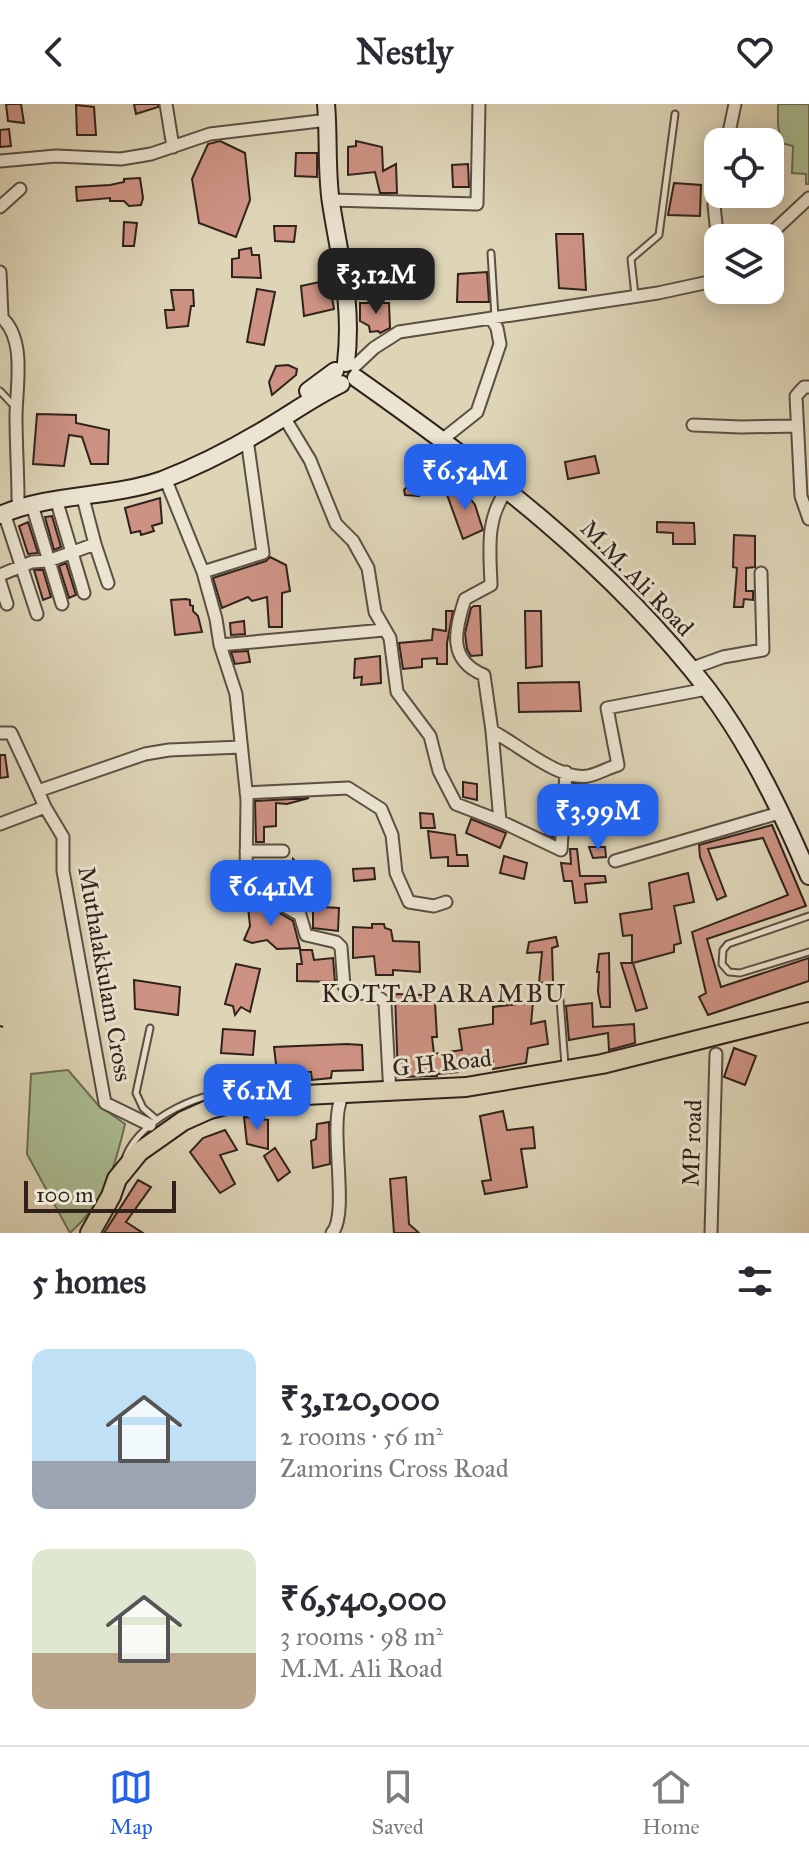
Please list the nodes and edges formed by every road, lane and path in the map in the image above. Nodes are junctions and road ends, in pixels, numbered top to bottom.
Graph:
1 (166, 104) edge
2 (479, 104) edge
3 (735, 104) edge
4 (327, 112) edge
5 (675, 114) dead end
6 (730, 128) edge
7 (173, 147) junction
8 (0, 161) edge
9 (20, 189) dead end
10 (809, 198) edge
11 (330, 200) junction
12 (0, 207) edge
13 (781, 224) edge
14 (491, 253) dead end
15 (0, 272) edge
16 (704, 283) edge
17 (635, 296) junction
18 (1, 316) edge
19 (493, 318) junction
20 (347, 372) junction
21 (809, 387) edge
22 (0, 391) edge
23 (16, 409) junction
24 (284, 417) junction
25 (693, 425) dead end
26 (797, 426) junction
27 (247, 439) junction
28 (443, 439) junction
29 (165, 478) junction
30 (507, 490) junction
31 (82, 494) junction
32 (56, 499) junction
33 (25, 502) junction
34 (1, 511) edge
35 (809, 519) edge
36 (95, 544) junction
37 (72, 552) junction
38 (48, 561) junction
39 (21, 568) junction
40 (203, 572) junction
41 (761, 573) dead end
42 (0, 575) edge
43 (0, 582) edge
44 (108, 583) dead end
45 (84, 593) dead end
46 (7, 604) dead end
47 (62, 604) dead end
48 (37, 614) dead end
49 (384, 630) junction
50 (220, 645) junction
51 (690, 669) junction
52 (707, 689) junction
53 (492, 731) junction
54 (0, 733) edge
55 (241, 747) junction
56 (566, 772) junction
57 (38, 791) junction
58 (246, 793) junction
59 (45, 807) junction
60 (779, 813) junction
61 (500, 821) junction
62 (0, 824) edge
63 (246, 851) junction
64 (283, 851) dead end
65 (615, 861) dead end
66 (809, 875) edge
67 (446, 902) dead end
68 (809, 916) edge
69 (809, 952) edge
70 (560, 1000) dead end
71 (809, 1012) edge
72 (809, 1023) edge
73 (150, 1028) dead end
74 (716, 1054) dead end
75 (565, 1070) junction
76 (390, 1095) junction
77 (277, 1099) junction
78 (340, 1102) junction
79 (154, 1123) junction
80 (114, 1188) junction
81 (90, 1233) edge
82 (332, 1233) edge
83 (711, 1233) edge

1 - 7 street
2 - 11 street
3 - 6 street
4 - 7 street
4 - 11 main road
5 - 17 lane
7 - 8 street
9 - 12 street
10 - 13 street
11 - 20 main road
14 - 19 lane
15 - 18 street
16 - 17 street
17 - 19 street
18 - 23 street
19 - 20 street
19 - 28 street
20 - 24 main road
20 - 28 main road, M.M. Ali Road
20 - 33 main road
21 - 26 street
22 - 23 lane
23 - 33 street
24 - 27 main road
24 - 49 street
25 - 26 street
26 - 35 street
27 - 29 main road
27 - 40 street
28 - 30 main road, M.M. Ali Road
29 - 31 main road
29 - 40 street
30 - 51 main road, M.M. Ali Road
30 - 53 street
31 - 32 main road
31 - 36 street
32 - 33 main road
32 - 37 street
33 - 34 main road
33 - 38 street
34 - 39 street
36 - 37 street
36 - 44 street
37 - 38 street
37 - 45 street
38 - 39 street
38 - 47 street
39 - 42 street
39 - 48 street
40 - 50 street
41 - 51 street
43 - 46 street
49 - 50 street
49 - 61 street
50 - 55 street
51 - 52 main road, M.M. Ali Road
52 - 56 street
52 - 60 main road, M.M. Ali Road
53 - 56 street
53 - 61 street
54 - 57 street
55 - 57 street
55 - 58 street
56 - 61 street
57 - 59 street
58 - 63 street
58 - 67 street
59 - 62 street
59 - 79 street, Muthalakkulam Cross
60 - 65 street
60 - 66 main road, M.M. Ali Road
63 - 64 street
63 - 76 street
68 - 69 lane
70 - 75 lane
71 - 75 main road, G H Road
72 - 76 main road, G H Road
73 - 79 lane
74 - 83 street, MP road
75 - 76 main road, G H Road
76 - 77 main road, G H Road
76 - 78 main road, G H Road
77 - 79 lane
77 - 80 main road, G H Road
78 - 80 main road, G H Road
78 - 82 street
79 - 80 lane
80 - 81 main road, G H Road

